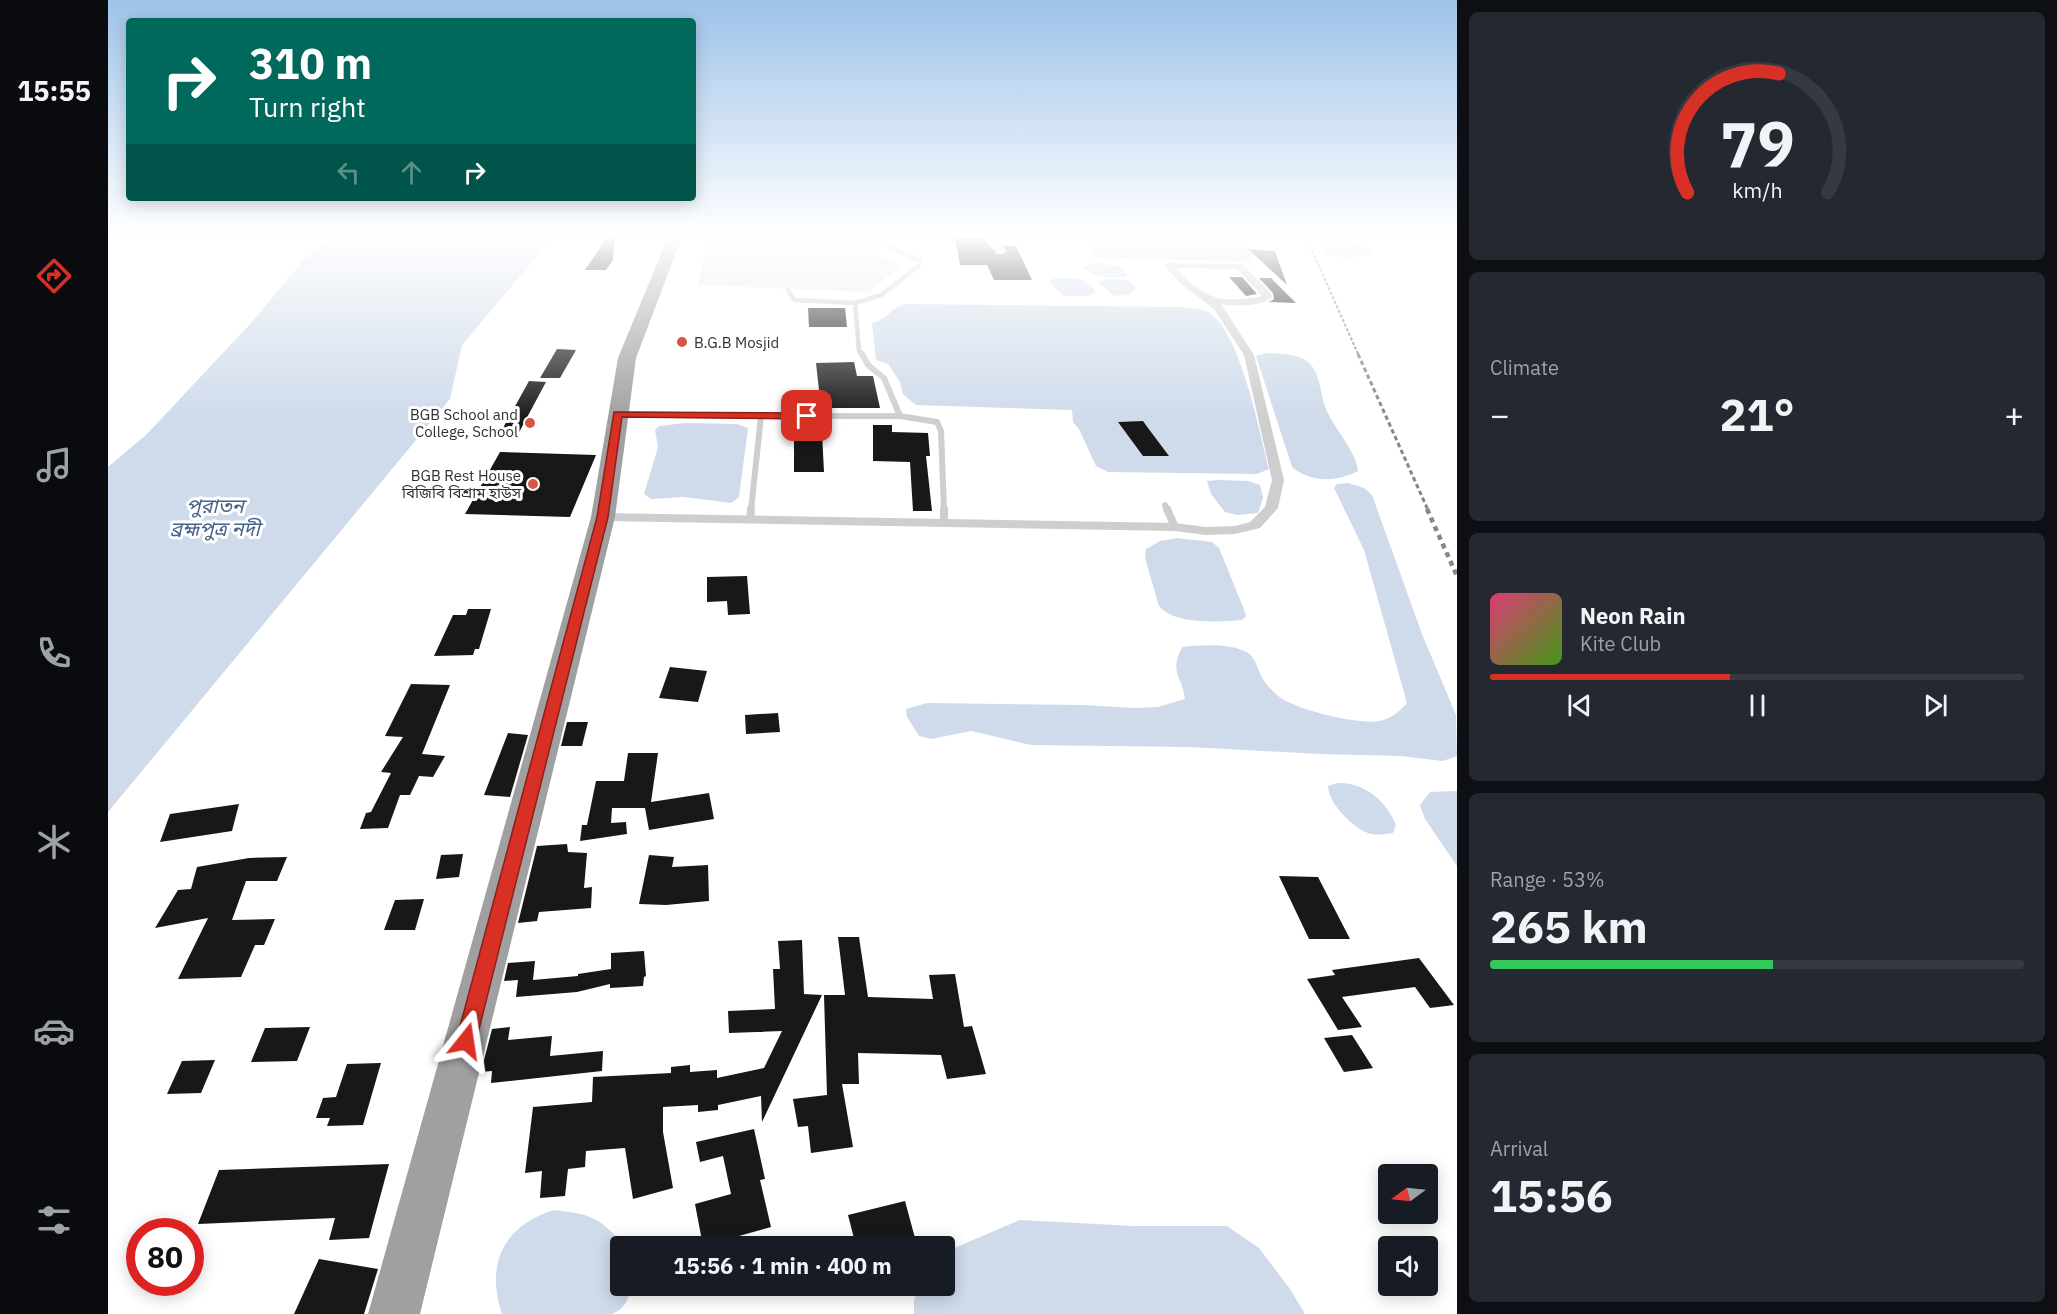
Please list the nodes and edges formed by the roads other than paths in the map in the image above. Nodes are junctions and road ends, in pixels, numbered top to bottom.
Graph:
1 (651, 298) edge
2 (793, 298) edge
3 (870, 298) edge
4 (1206, 298) edge
5 (1265, 298) edge
6 (1210, 301) junction
7 (855, 303) junction
8 (617, 414) junction
9 (761, 416) junction
10 (900, 416) junction
11 (1165, 505) dead end
12 (603, 517) junction
13 (750, 519) junction
14 (944, 522) junction
15 (1175, 527) junction
16 (394, 1314) edge

1 - 8 highway
2 - 7 lane
3 - 7 lane
4 - 6 street
5 - 6 street
6 - 15 street
7 - 10 lane
8 - 9 lane
8 - 12 highway
9 - 10 lane
9 - 13 lane
10 - 14 lane
11 - 15 lane
12 - 13 street
12 - 16 highway
13 - 14 street
14 - 15 street

